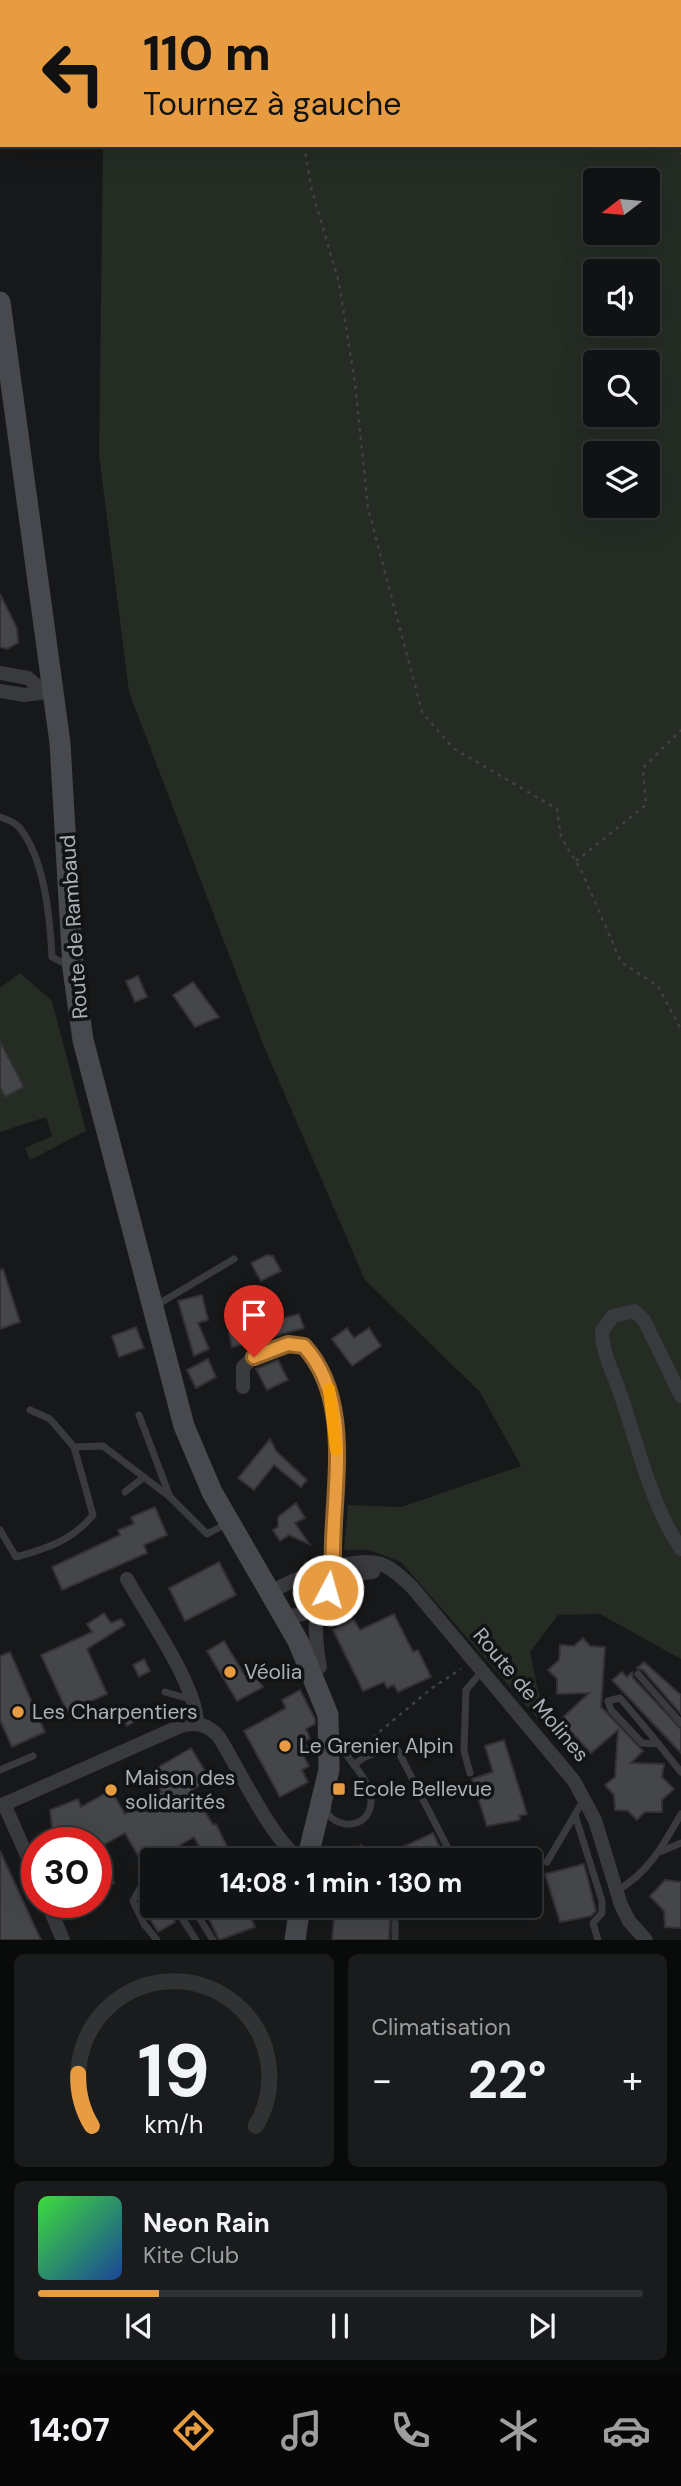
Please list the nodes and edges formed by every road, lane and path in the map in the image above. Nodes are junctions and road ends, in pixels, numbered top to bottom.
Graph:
1 (304, 147) edge
2 (0, 302) edge
3 (0, 673) edge
4 (0, 691) edge
5 (48, 691) junction
6 (681, 730) edge
7 (0, 817) edge
8 (576, 861) junction
9 (73, 968) junction
10 (681, 1030) edge
11 (234, 1259) dead end
12 (151, 1308) junction
13 (243, 1387) dead end
14 (681, 1396) edge
15 (30, 1410) dead end
16 (139, 1415) dead end
17 (74, 1447) junction
18 (144, 1477) junction
19 (125, 1492) dead end
20 (170, 1497) junction
21 (229, 1522) junction
22 (0, 1530) edge
23 (681, 1549) edge
24 (333, 1577) junction
25 (127, 1579) dead end
26 (294, 1580) junction
27 (270, 1592) junction
28 (318, 1605) junction
29 (284, 1617) junction
30 (298, 1642) junction
31 (467, 1665) dead end
32 (320, 1667) junction
33 (484, 1669) junction
34 (638, 1674) dead end
35 (164, 1692) dead end
36 (194, 1701) junction
37 (197, 1723) junction
38 (681, 1723) edge
39 (659, 1744) junction
40 (348, 1753) junction
41 (33, 1756) dead end
42 (0, 1770) edge
43 (681, 1772) edge
44 (470, 1773) dead end
45 (587, 1800) junction
46 (1, 1801) edge
47 (681, 1814) edge
48 (575, 1815) junction
49 (331, 1819) junction
50 (681, 1843) edge
51 (21, 1844) edge
52 (287, 1848) edge
53 (307, 1848) edge
54 (323, 1848) edge
55 (448, 1848) edge
56 (662, 1851) junction
57 (547, 1862) dead end
58 (140, 1888) edge
59 (616, 1891) junction
60 (140, 1916) edge
61 (54, 1918) edge
62 (141, 1918) edge
63 (182, 1918) edge
64 (199, 1918) edge
65 (300, 1918) edge
66 (302, 1918) edge
67 (310, 1918) edge
68 (395, 1923) dead end
69 (63, 1940) edge
70 (157, 1940) edge
71 (196, 1940) edge
72 (213, 1940) edge
73 (295, 1940) edge
74 (301, 1940) edge
75 (307, 1940) edge
76 (395, 1940) edge
77 (598, 1940) edge
78 (646, 1940) edge

1 - 8 path
2 - 5 street, Route de Rambaud
3 - 5 street
4 - 5 street
5 - 9 street, Route de Rambaud
6 - 8 path
7 - 9 lane
8 - 10 path
9 - 12 street, Route de Rambaud
11 - 12 lane
12 - 21 street, Route de Rambaud
13 - 24 street
14 - 23 street
15 - 17 lane
16 - 20 lane
17 - 18 lane
17 - 22 lane
18 - 19 lane
18 - 20 lane
20 - 21 lane
21 - 27 street, Route de Rambaud
24 - 26 street
24 - 28 street
24 - 33 street, Route de Molines
25 - 36 street
26 - 27 street
26 - 28 street
27 - 29 street, Route de Rambaud
28 - 29 street
28 - 32 street
29 - 30 street, Route de Rambaud
30 - 32 street, Route de Rambaud
30 - 40 street, Route de Rambaud
31 - 40 path
32 - 40 street, Route de Rambaud
33 - 44 lane
33 - 45 street, Route de Molines
34 - 38 lane
35 - 36 lane
36 - 37 street
37 - 46 street
37 - 52 street
39 - 39 lane
39 - 43 lane
40 - 49 street, Route de Rambaud
40 - 49 lane
40 - 53 street, Route de Rambaud
40 - 55 lane
41 - 42 lane
45 - 48 lane
45 - 59 street, Route de Molines
46 - 51 street
47 - 56 lane
48 - 57 lane
48 - 77 lane
49 - 54 street, Route de Rambaud
50 - 56 lane
56 - 59 lane
58 - 60 lane
59 - 78 street, Route de Molines
61 - 69 street
62 - 70 lane
63 - 71 lane
64 - 72 lane
65 - 73 street
66 - 74 street
67 - 75 street
68 - 76 lane

